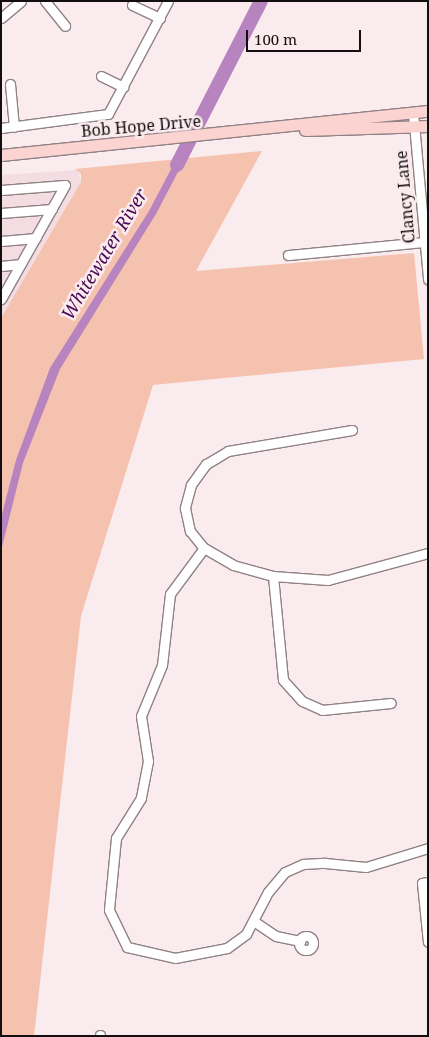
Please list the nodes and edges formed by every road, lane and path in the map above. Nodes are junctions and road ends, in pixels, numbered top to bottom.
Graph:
1 (20, 1) edge
2 (45, 1) edge
3 (168, 1) edge
4 (132, 5) dead end
5 (1, 18) edge
6 (160, 18) junction
7 (65, 26) dead end
8 (101, 76) dead end
9 (10, 84) dead end
10 (124, 87) junction
11 (428, 111) edge
12 (412, 112) junction
13 (428, 126) edge
14 (14, 127) junction
15 (1, 128) edge
16 (414, 128) junction
17 (283, 129) junction
18 (1, 155) edge
19 (1, 190) edge
20 (52, 209) junction
21 (1, 213) edge
22 (36, 238) junction
23 (1, 240) edge
24 (424, 242) junction
25 (288, 255) dead end
26 (21, 264) junction
27 (1, 266) edge
28 (428, 279) edge
29 (2, 296) edge
30 (352, 430) dead end
31 (204, 548) junction
32 (428, 553) edge
33 (273, 576) junction
34 (391, 703) dead end
35 (428, 848) edge
36 (428, 882) edge
37 (255, 922) junction
38 (300, 941) dead end
39 (428, 942) edge

1 - 5 street
2 - 7 street
3 - 6 street
4 - 6 street
6 - 10 street
8 - 10 street
9 - 14 street
10 - 14 street
11 - 12 main road
12 - 16 street, Clancy Lane
12 - 17 main road
13 - 16 main road
14 - 15 street
16 - 17 main road
16 - 24 street, Clancy Lane
17 - 18 main road, Bob Hope Drive
19 - 20 street
20 - 21 street
20 - 22 street
22 - 23 street
22 - 26 street
24 - 25 street
24 - 28 street, Clancy Lane
26 - 27 street
26 - 29 street
30 - 31 street
31 - 33 street
31 - 37 street
32 - 33 street
33 - 34 street
35 - 37 street
36 - 39 street
37 - 38 street

